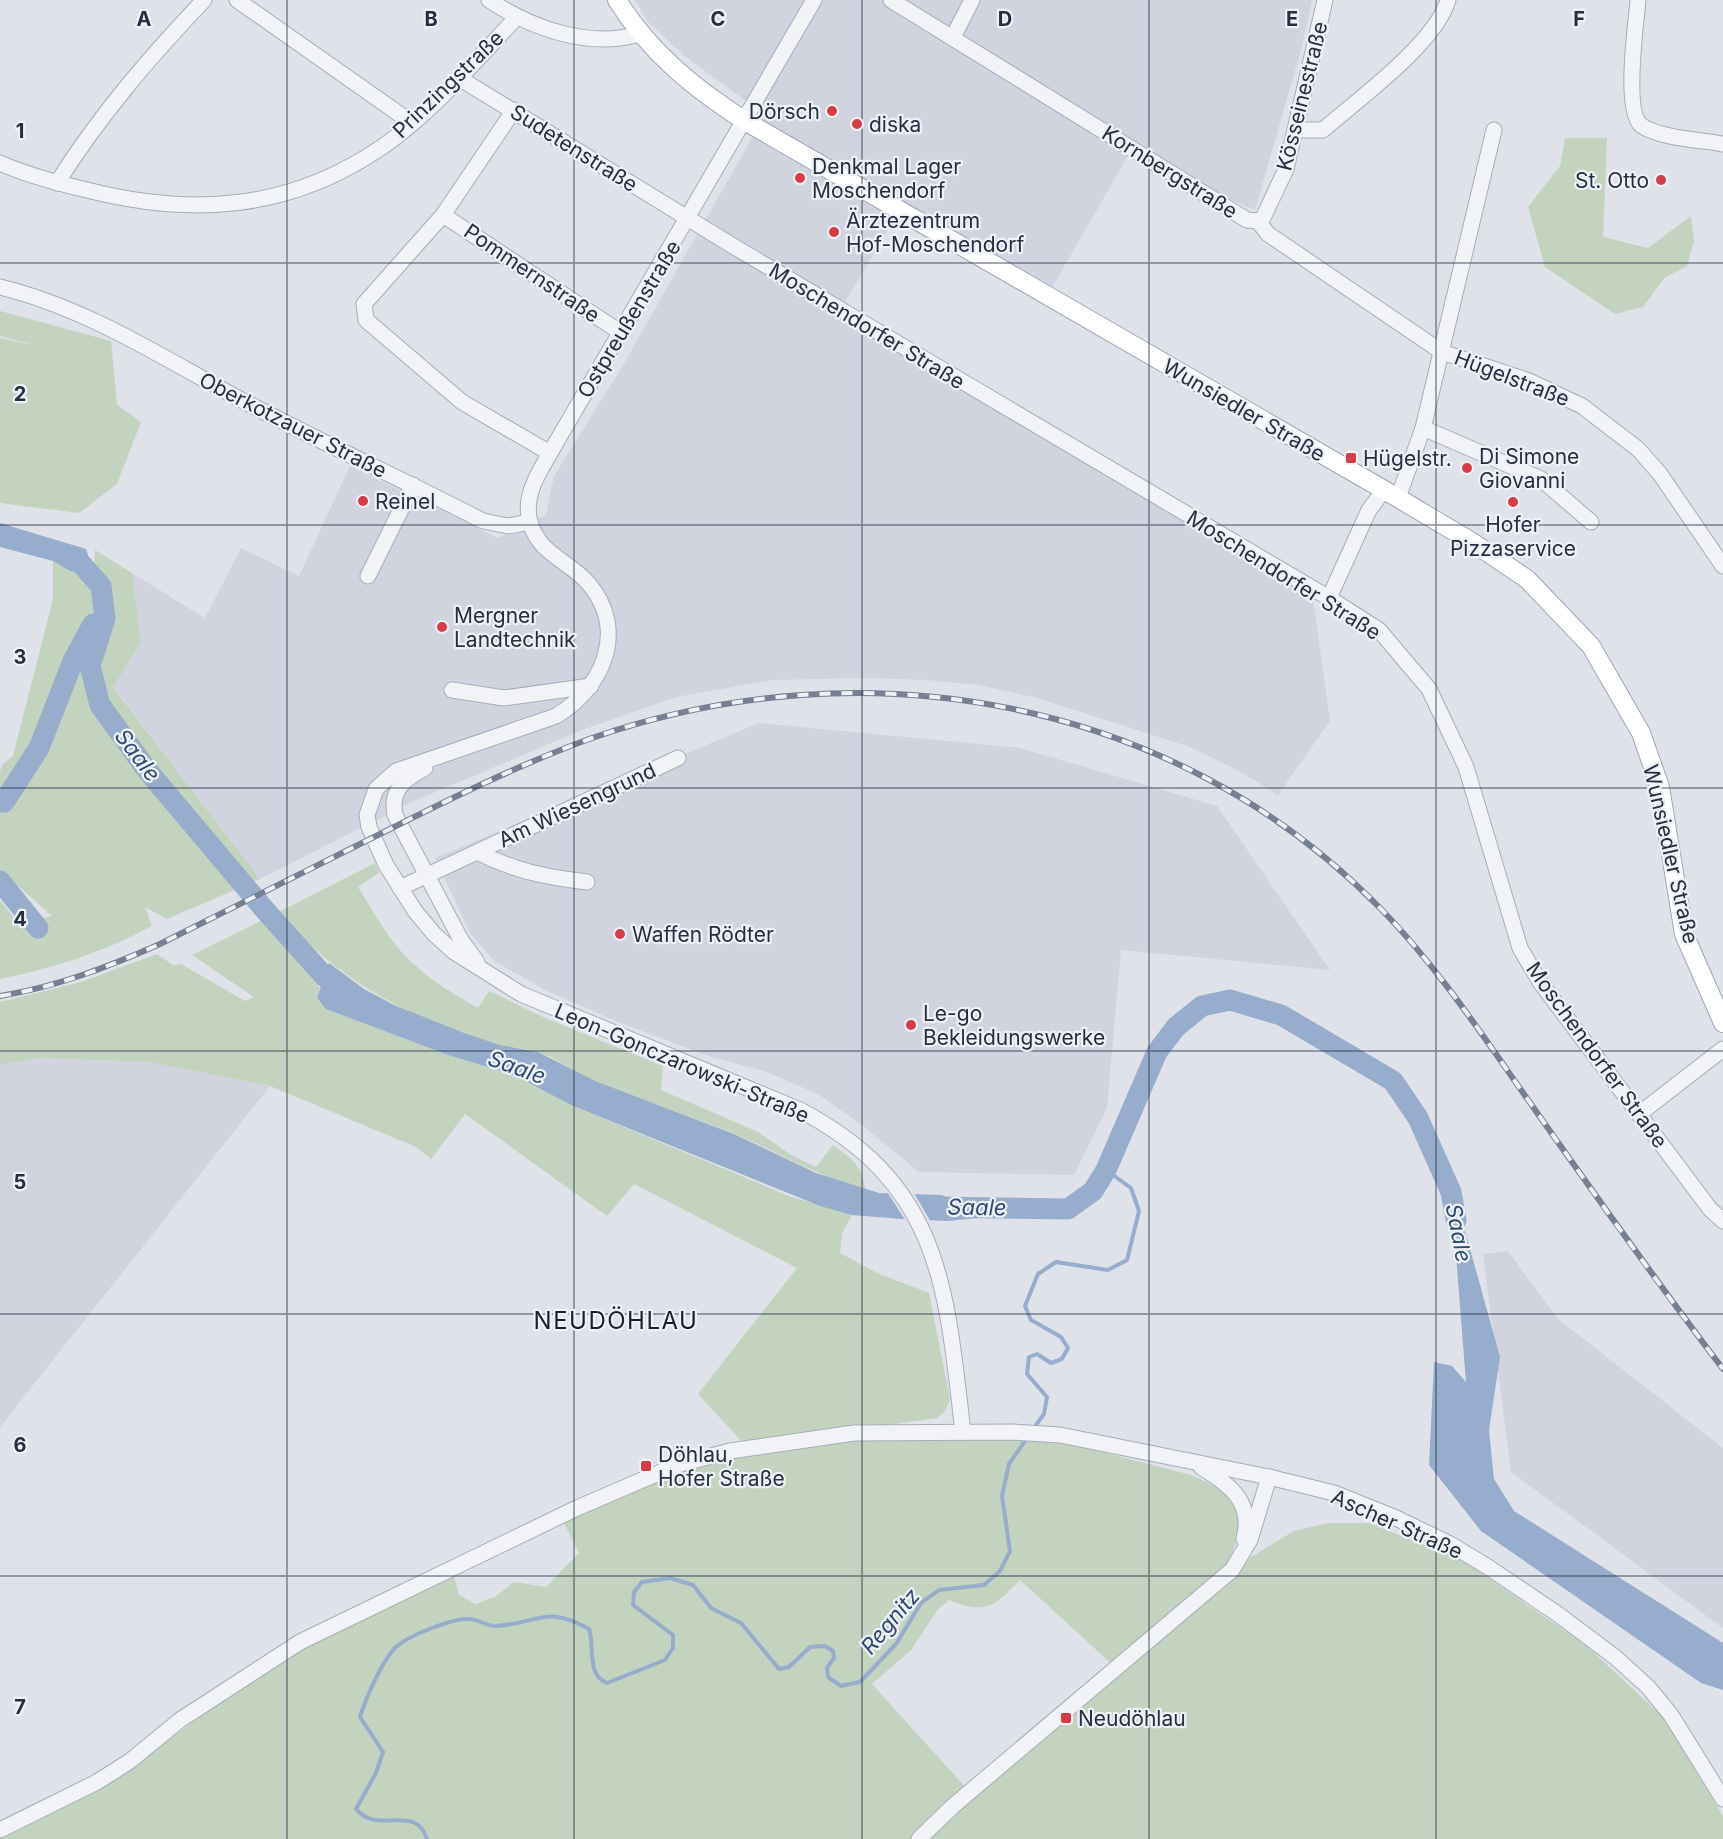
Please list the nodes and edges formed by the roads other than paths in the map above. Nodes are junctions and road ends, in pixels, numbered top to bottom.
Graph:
1 (204, 0) edge
2 (237, 0) edge
3 (489, 0) edge
4 (618, 0) edge
5 (814, 0) edge
6 (891, 0) edge
7 (972, 0) edge
8 (1325, 0) edge
9 (1448, 0) edge
10 (1638, 0) edge
11 (516, 18) junction
12 (639, 34) junction
13 (953, 37) junction
14 (459, 78) junction
15 (514, 110) junction
16 (745, 121) junction
17 (412, 123) junction
18 (1297, 130) junction
19 (1494, 130) dead end
20 (1723, 144) edge
21 (0, 163) edge
22 (57, 183) junction
23 (443, 214) junction
24 (688, 219) junction
25 (1258, 221) junction
26 (0, 287) edge
27 (620, 332) junction
28 (1442, 352) junction
29 (1423, 428) junction
30 (549, 453) junction
31 (413, 486) junction
32 (1391, 494) junction
33 (530, 522) junction
34 (1592, 522) dead end
35 (1723, 566) edge
36 (369, 576) dead end
37 (1329, 598) junction
38 (591, 686) junction
39 (452, 690) dead end
40 (457, 752) junction
41 (678, 758) dead end
42 (477, 852) junction
43 (426, 876) junction
44 (587, 882) dead end
45 (400, 888) junction
46 (483, 969) junction
47 (1723, 1023) edge
48 (1723, 1049) edge
49 (1639, 1114) junction
50 (1723, 1221) edge
51 (963, 1432) junction
52 (1190, 1461) junction
53 (1269, 1477) junction
54 (1232, 1570) junction
55 (1723, 1799) edge
56 (0, 1830) edge
57 (919, 1839) edge

1 - 22 street
2 - 17 street
3 - 11 street
4 - 12 main road, Wunsiedler Straße
5 - 16 street
6 - 13 street, Kornbergstraße
7 - 13 street
8 - 18 street, Kösseinestraße
9 - 18 street
10 - 20 street
11 - 12 street
11 - 14 street, Prinzingstraße
12 - 16 main road, Wunsiedler Straße
13 - 25 street, Kornbergstraße
14 - 15 street, Sudetenstraße
14 - 17 street, Prinzingstraße
15 - 23 street
15 - 24 street, Sudetenstraße
16 - 24 street, Ostpreußenstraße
16 - 32 main road, Wunsiedler Straße
17 - 22 street, Prinzingstraße
18 - 25 street, Kösseinestraße
19 - 28 street, Hügelstraße
21 - 22 street, Prinzingstraße
23 - 27 street, Pommernstraße
23 - 30 street
24 - 27 street, Ostpreußenstraße
24 - 37 street, Moschendorfer Straße
25 - 28 street, Kornbergstraße
26 - 31 street, Oberkotzauer Straße
27 - 30 street, Ostpreußenstraße
28 - 29 street, Hügelstraße
28 - 35 street, Hügelstraße
29 - 32 street, Hügelstraße
29 - 34 street
30 - 33 street, Ostpreußenstraße
31 - 33 street, Oberkotzauer Straße
31 - 36 street
32 - 37 street, Hügelstraße
32 - 47 main road, Wunsiedler Straße
33 - 38 street
37 - 49 street, Moschendorfer Straße
38 - 39 street
38 - 40 street
40 - 43 street
40 - 45 street
41 - 42 street, Am Wiesengrund
42 - 43 street, Am Wiesengrund
42 - 44 street, Am Wiesengrund
43 - 45 street, Am Wiesengrund
43 - 46 street, Leon-Gonczarowski-Straße
45 - 46 street, Leon-Gonczarowski-Straße
46 - 51 street, Leon-Gonczarowski-Straße
48 - 49 street
49 - 50 street, Moschendorfer Straße
51 - 52 street, Ascher Straße
51 - 56 street, Ascher Straße
52 - 53 street, Ascher Straße
52 - 54 street
53 - 54 street
53 - 55 street, Ascher Straße
54 - 57 street

